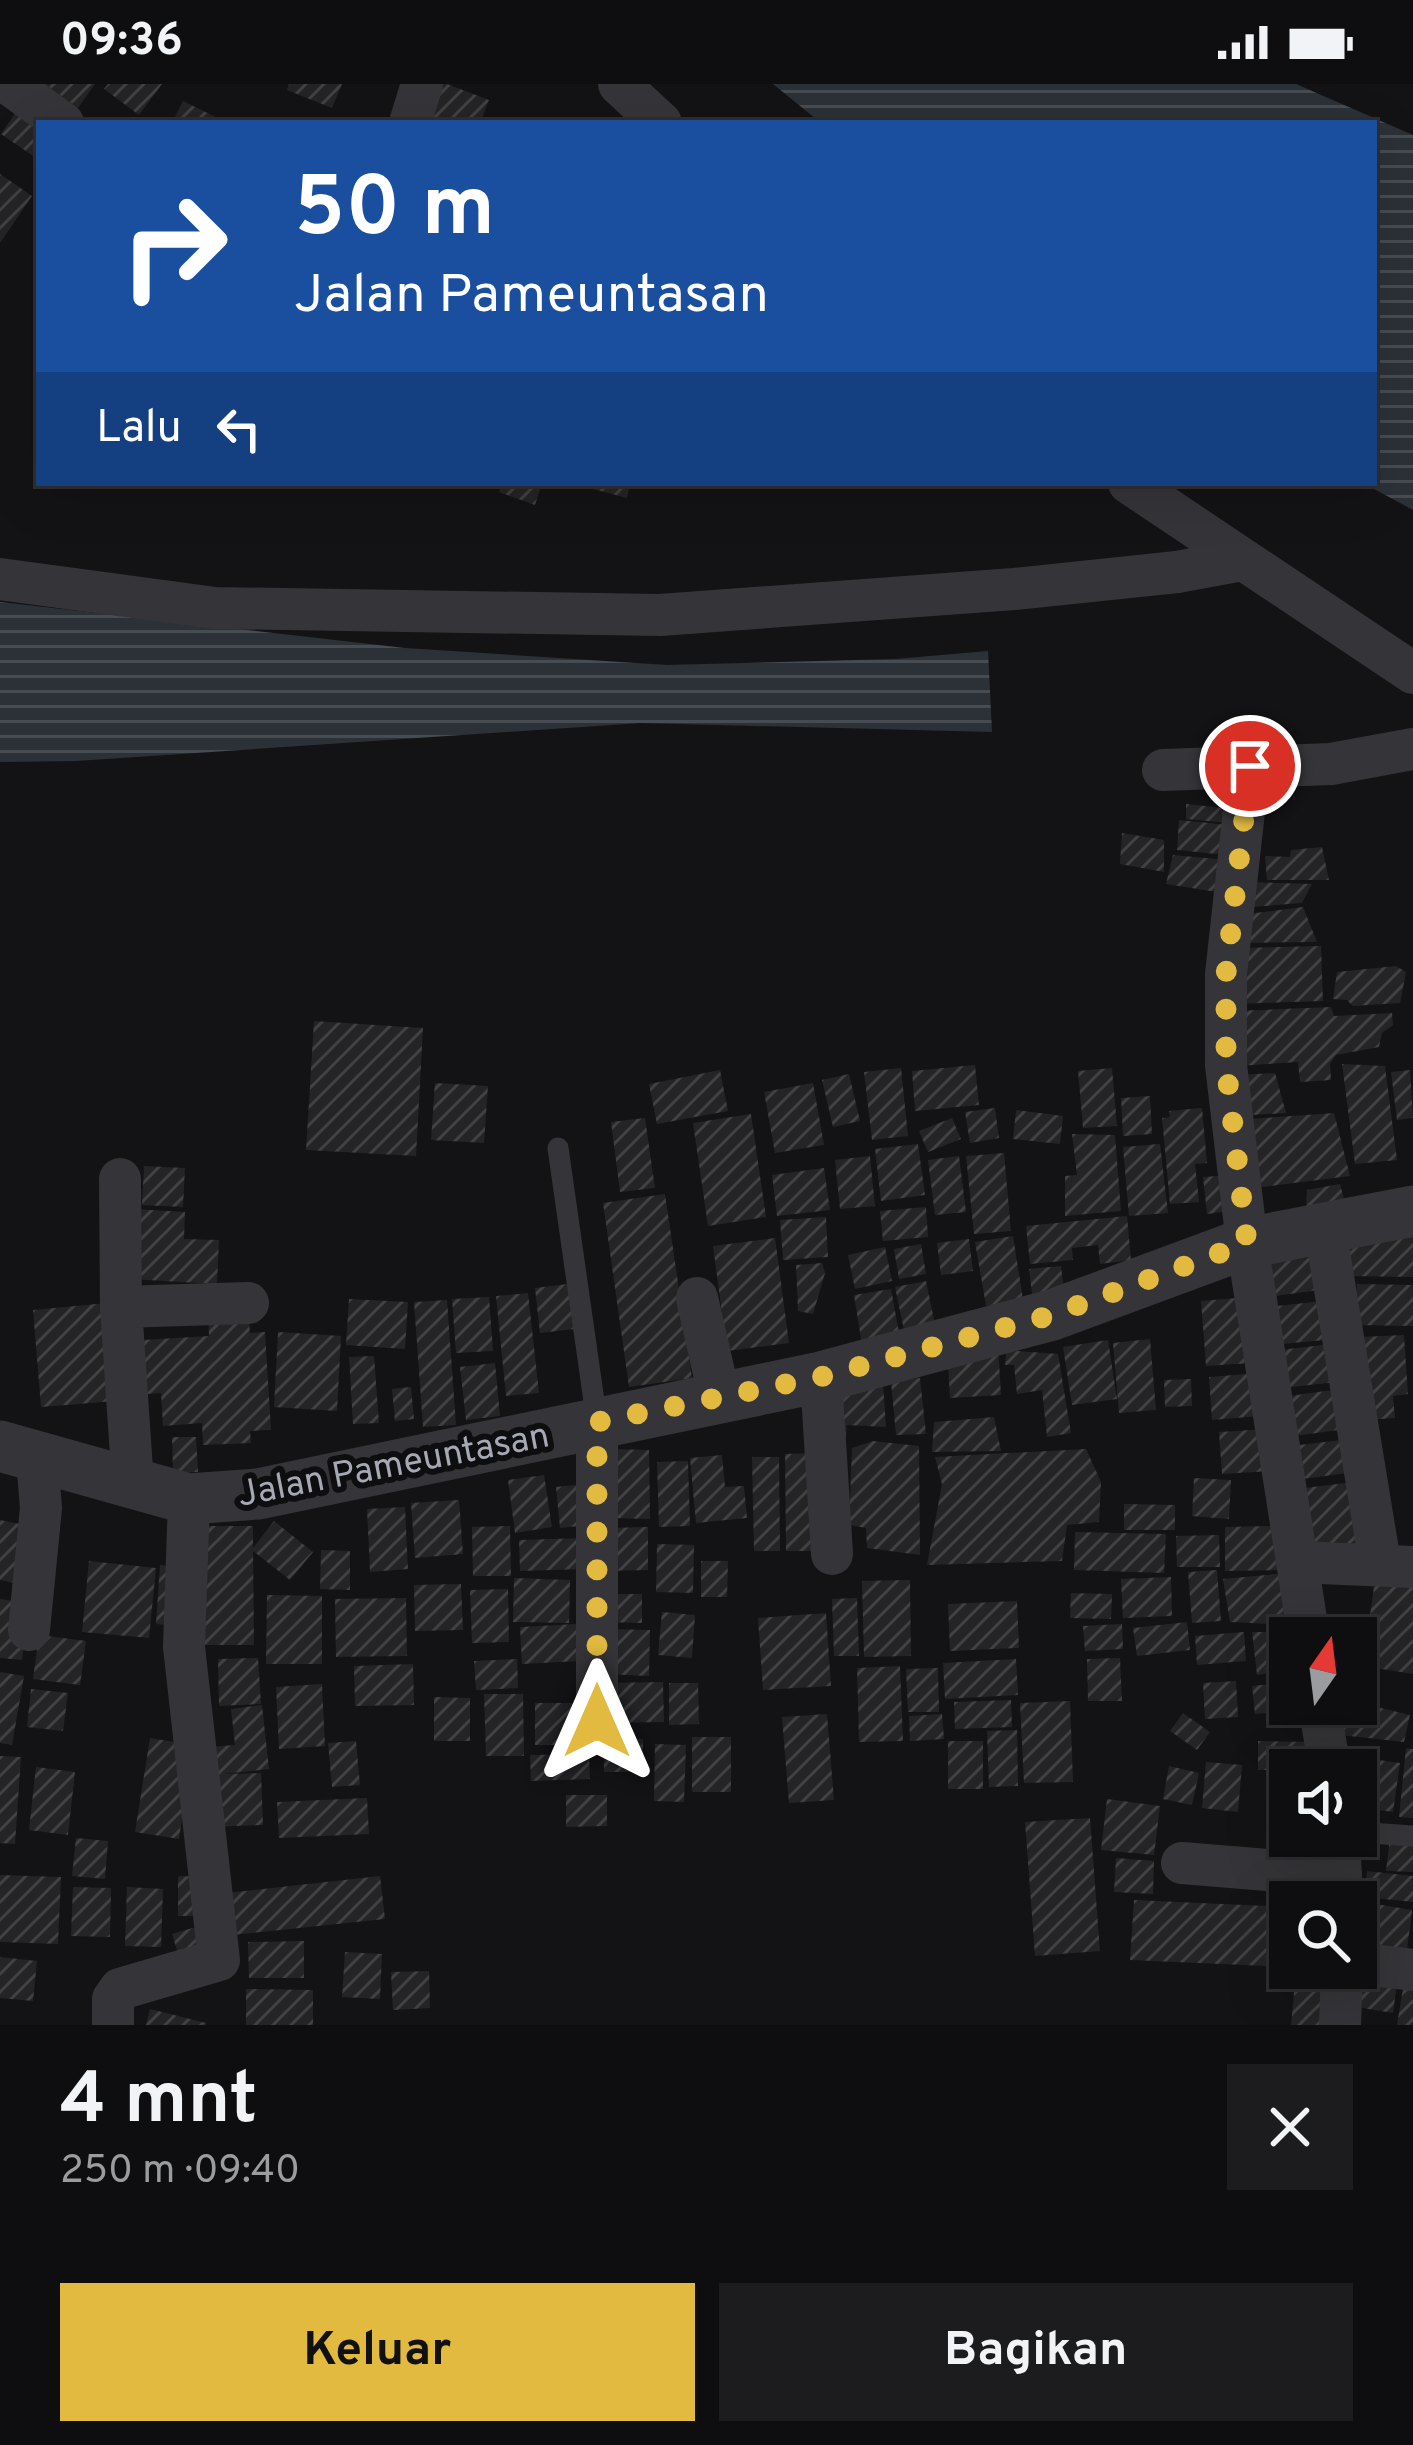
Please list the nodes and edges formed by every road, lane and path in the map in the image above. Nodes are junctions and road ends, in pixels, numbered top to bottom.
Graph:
1 (422, 84) edge
2 (619, 84) edge
3 (4, 86) edge
4 (58, 120) edge
5 (411, 120) edge
6 (658, 120) edge
7 (1133, 486) edge
8 (1242, 560) junction
9 (0, 579) edge
10 (1413, 673) edge
11 (1413, 749) edge
12 (1250, 766) junction
13 (1163, 770) dead end
14 (558, 1148) dead end
15 (120, 1179) dead end
16 (1413, 1211) edge
17 (1325, 1228) junction
18 (1247, 1243) junction
19 (697, 1298) dead end
20 (248, 1304) dead end
21 (121, 1307) junction
22 (820, 1377) junction
23 (719, 1399) junction
24 (597, 1422) junction
25 (19, 1452) edge
26 (133, 1485) junction
27 (189, 1498) junction
28 (832, 1553) dead end
29 (1297, 1562) junction
30 (1396, 1565) edge
31 (1306, 1617) edge
32 (29, 1630) dead end
33 (597, 1721) dead end
34 (1377, 1833) edge
35 (1413, 1835) edge
36 (1182, 1863) dead end
37 (1341, 1871) edge
38 (1377, 1966) edge
39 (1413, 1970) edge
40 (1341, 1989) edge
41 (113, 2025) edge
42 (1340, 2025) edge

1 - 5 street
2 - 6 street
3 - 4 street
7 - 8 street
8 - 9 street
8 - 10 street
11 - 12 street
12 - 13 street
12 - 18 street
14 - 24 lane
15 - 21 street
16 - 17 street, Jalan Pameuntasan
17 - 18 street, Jalan Pameuntasan
17 - 30 street
18 - 22 street, Jalan Pameuntasan
18 - 29 street
19 - 23 street
20 - 21 street
21 - 26 street
22 - 23 street, Jalan Pameuntasan
22 - 28 street
23 - 24 street, Jalan Pameuntasan
24 - 27 street, Jalan Pameuntasan
24 - 33 street
25 - 26 street, Jalan Pameuntasan
25 - 32 street
26 - 27 street, Jalan Pameuntasan
27 - 41 street
29 - 30 street
29 - 31 street
34 - 35 lane
36 - 37 street
38 - 39 street
40 - 42 street

